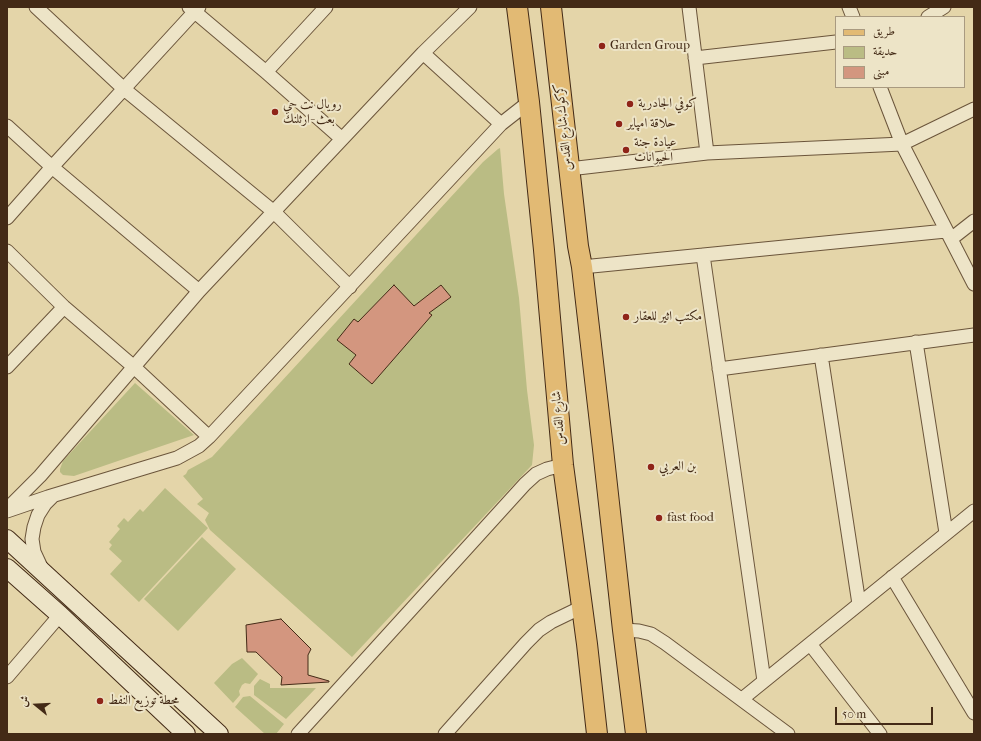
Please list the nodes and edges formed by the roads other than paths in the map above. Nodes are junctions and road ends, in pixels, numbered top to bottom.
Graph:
1 (36, 7) edge
2 (326, 7) edge
3 (470, 7) edge
4 (517, 7) edge
5 (551, 7) edge
6 (689, 7) edge
7 (944, 7) edge
8 (194, 9) edge
9 (930, 16) edge
10 (835, 42) edge
11 (423, 53) junction
12 (695, 58) junction
13 (266, 72) junction
14 (880, 88) edge
15 (124, 89) junction
16 (529, 102) junction
17 (974, 109) edge
18 (501, 124) junction
19 (7, 126) edge
20 (342, 139) junction
21 (902, 144) junction
22 (707, 153) junction
23 (52, 167) junction
24 (569, 169) junction
25 (274, 212) junction
26 (7, 218) edge
27 (974, 221) edge
28 (948, 235) junction
29 (7, 251) edge
30 (704, 255) junction
31 (582, 266) junction
32 (974, 284) edge
33 (350, 287) junction
34 (199, 291) junction
35 (64, 307) junction
36 (974, 335) edge
37 (916, 342) junction
38 (821, 355) junction
39 (7, 367) edge
40 (134, 367) junction
41 (719, 369) junction
42 (209, 437) junction
43 (563, 465) junction
44 (40, 476) junction
45 (51, 496) junction
46 (7, 510) edge
47 (972, 516) edge
48 (946, 533) junction
49 (7, 539) edge
50 (7, 568) edge
51 (46, 575) junction
52 (892, 577) junction
53 (859, 604) junction
54 (582, 607) junction
55 (60, 615) junction
56 (623, 630) junction
57 (810, 644) junction
58 (128, 650) junction
59 (114, 666) junction
60 (7, 677) edge
61 (764, 681) junction
62 (742, 699) junction
63 (974, 713) edge
64 (186, 734) edge
65 (219, 734) edge
66 (298, 734) edge
67 (445, 734) edge
68 (596, 734) edge
69 (636, 734) edge
70 (788, 734) edge
71 (880, 734) edge

1 - 15 street
2 - 13 street
3 - 11 street
4 - 16 main road
5 - 24 main road, كركوك,شارع القدس
6 - 12 street
7 - 9 street
8 - 13 street
8 - 15 street
10 - 12 street
11 - 18 street
11 - 20 street
12 - 22 street
13 - 20 street
14 - 21 street
15 - 23 street
15 - 25 street
16 - 18 street
16 - 43 main road, شارع القدس
17 - 21 street
18 - 33 street
19 - 23 street
20 - 25 street
21 - 22 street
21 - 28 street
22 - 24 street
23 - 26 street
23 - 34 street
24 - 31 main road, كركوك,شارع القدس
25 - 33 street
25 - 34 street
27 - 28 street
28 - 30 street
28 - 32 street
29 - 35 street
30 - 31 street
30 - 41 street
31 - 56 main road
33 - 42 street
34 - 40 street
35 - 39 street
35 - 40 street
36 - 37 street
37 - 38 street
37 - 48 street
38 - 41 street
38 - 53 street
40 - 42 street
40 - 44 street
41 - 61 street
42 - 45 street
43 - 54 main road, شارع القدس
43 - 66 street
44 - 45 street
44 - 46 street
45 - 46 street
45 - 51 street
47 - 48 street
48 - 52 street
49 - 51 street
50 - 55 street
51 - 58 street
52 - 53 street
52 - 63 street
53 - 57 street
54 - 67 street
54 - 68 main road, شارع القدس
55 - 59 street
55 - 60 street
56 - 62 street
56 - 69 main road
57 - 61 street
57 - 71 street
58 - 59 street
58 - 65 street
59 - 64 street
61 - 62 street
62 - 70 street

